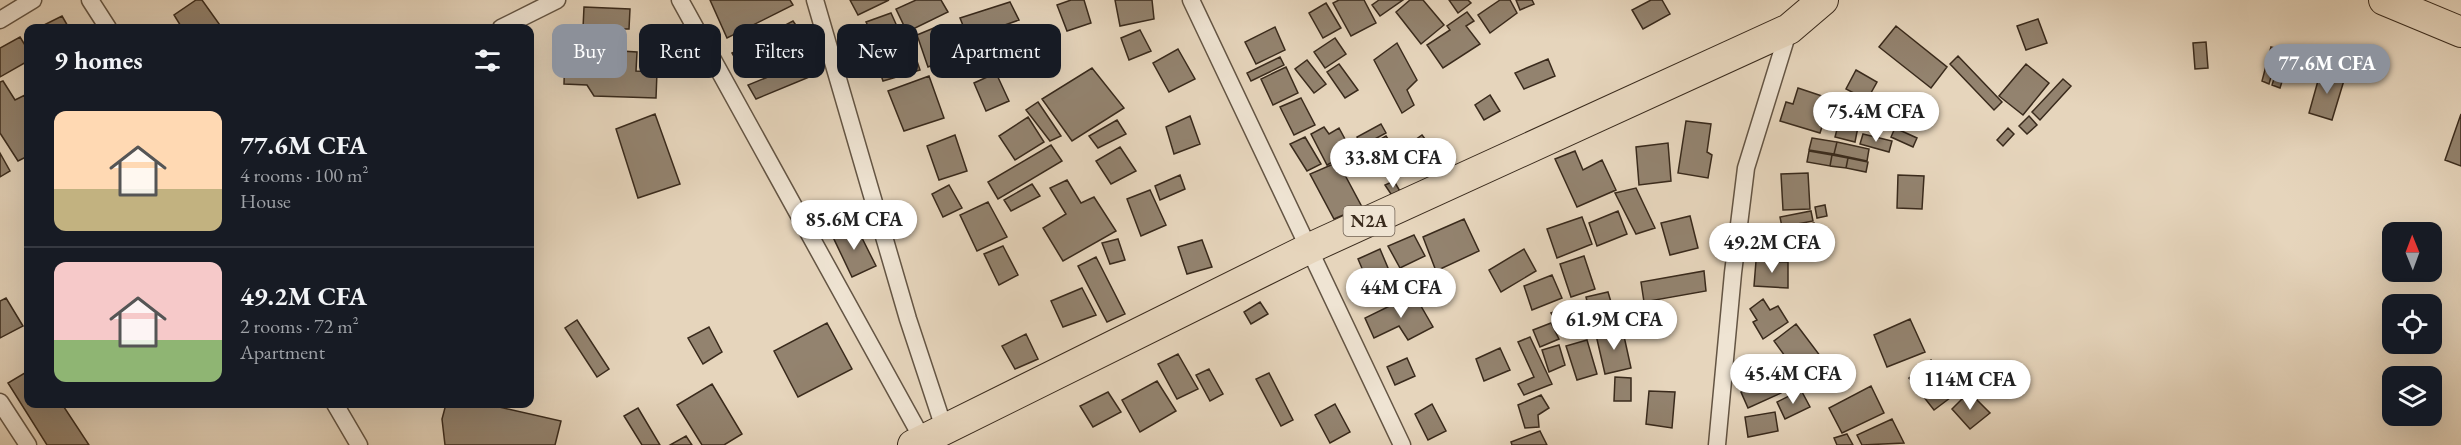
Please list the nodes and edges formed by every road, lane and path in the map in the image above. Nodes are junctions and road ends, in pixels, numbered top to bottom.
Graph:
1 (33, 0) edge
2 (90, 0) edge
3 (557, 0) edge
4 (680, 0) edge
5 (815, 0) edge
6 (1191, 0) edge
7 (1823, 0) edge
8 (2384, 0) edge
9 (0, 20) edge
10 (105, 24) edge
11 (509, 24) edge
12 (1789, 29) junction
13 (2461, 32) edge
14 (1310, 248) junction
15 (0, 402) edge
16 (337, 408) edge
17 (927, 437) edge
18 (28, 445) edge
19 (359, 445) edge
20 (1402, 445) edge
21 (1717, 445) edge

1 - 9 street
2 - 10 street
3 - 11 street
4 - 17 street
5 - 17 street
6 - 14 street
7 - 12 highway, N2A
8 - 13 highway
12 - 14 highway, N2A
12 - 21 street
14 - 17 highway, N2A
14 - 20 street
15 - 18 street
16 - 19 street

